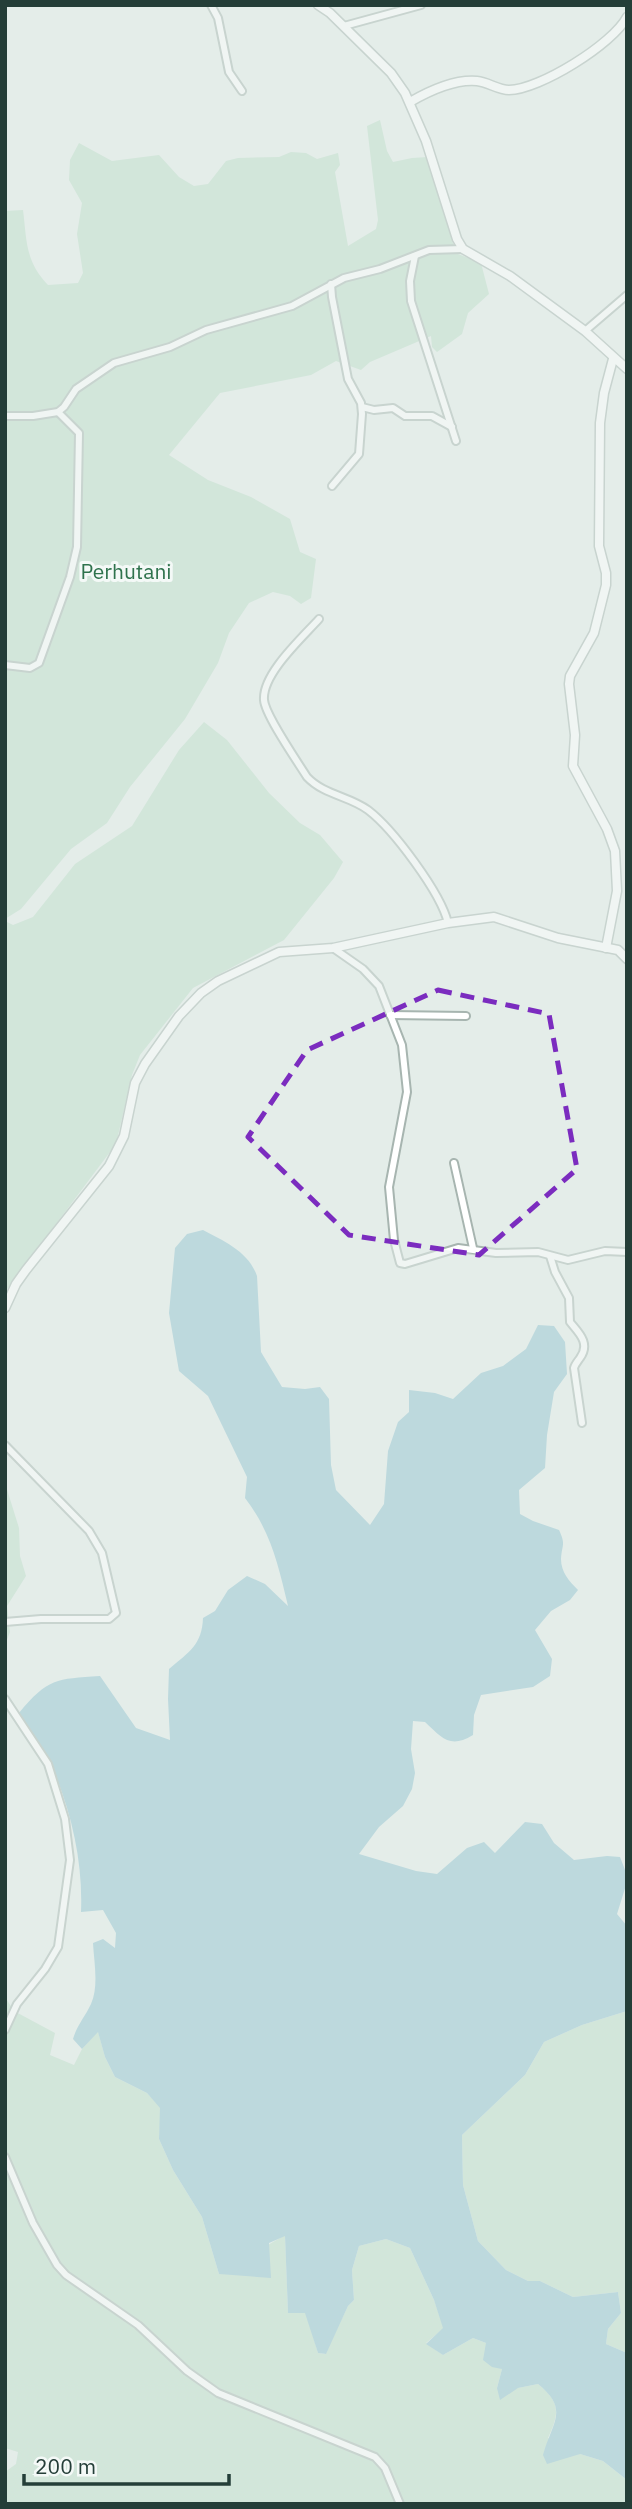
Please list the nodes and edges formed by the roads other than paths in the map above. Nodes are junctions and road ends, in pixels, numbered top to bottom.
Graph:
1 (211, 5) edge
2 (318, 5) edge
3 (421, 5) edge
4 (627, 17) edge
5 (344, 26) junction
6 (242, 91) dead end
7 (410, 102) junction
8 (457, 239) junction
9 (450, 248) junction
10 (463, 249) junction
11 (415, 257) junction
12 (331, 284) junction
13 (627, 295) edge
14 (585, 331) junction
15 (613, 359) junction
16 (627, 369) edge
17 (362, 407) junction
18 (58, 412) junction
19 (5, 416) edge
20 (452, 427) junction
21 (456, 441) dead end
22 (332, 486) dead end
23 (319, 619) dead end
24 (5, 665) edge
25 (448, 923) junction
26 (333, 947) junction
27 (606, 948) junction
28 (627, 959) edge
29 (390, 1015) junction
30 (466, 1016) dead end
31 (454, 1163) dead end
32 (473, 1248) junction
33 (627, 1252) edge
34 (550, 1256) junction
35 (5, 1308) edge
36 (582, 1423) dead end
37 (5, 1445) edge
38 (5, 1622) edge
39 (5, 1699) edge
40 (5, 2030) edge
41 (5, 2157) edge
42 (400, 2504) edge

1 - 6 street
2 - 5 street
3 - 5 street
4 - 7 street
5 - 7 street
7 - 8 street
8 - 9 street
8 - 10 street
9 - 10 street
9 - 11 street
10 - 14 street
11 - 12 street
11 - 20 street
12 - 17 street
12 - 18 street
13 - 14 street
14 - 15 street
15 - 16 street
15 - 27 street
17 - 20 street
17 - 22 street
18 - 19 street
18 - 24 street
20 - 21 street
23 - 25 street
25 - 26 street
25 - 27 street
26 - 29 street
26 - 35 street
27 - 28 street
29 - 30 street
29 - 32 street
31 - 32 street
32 - 34 street
33 - 34 street
34 - 36 street
37 - 38 street
39 - 40 street
41 - 42 street

